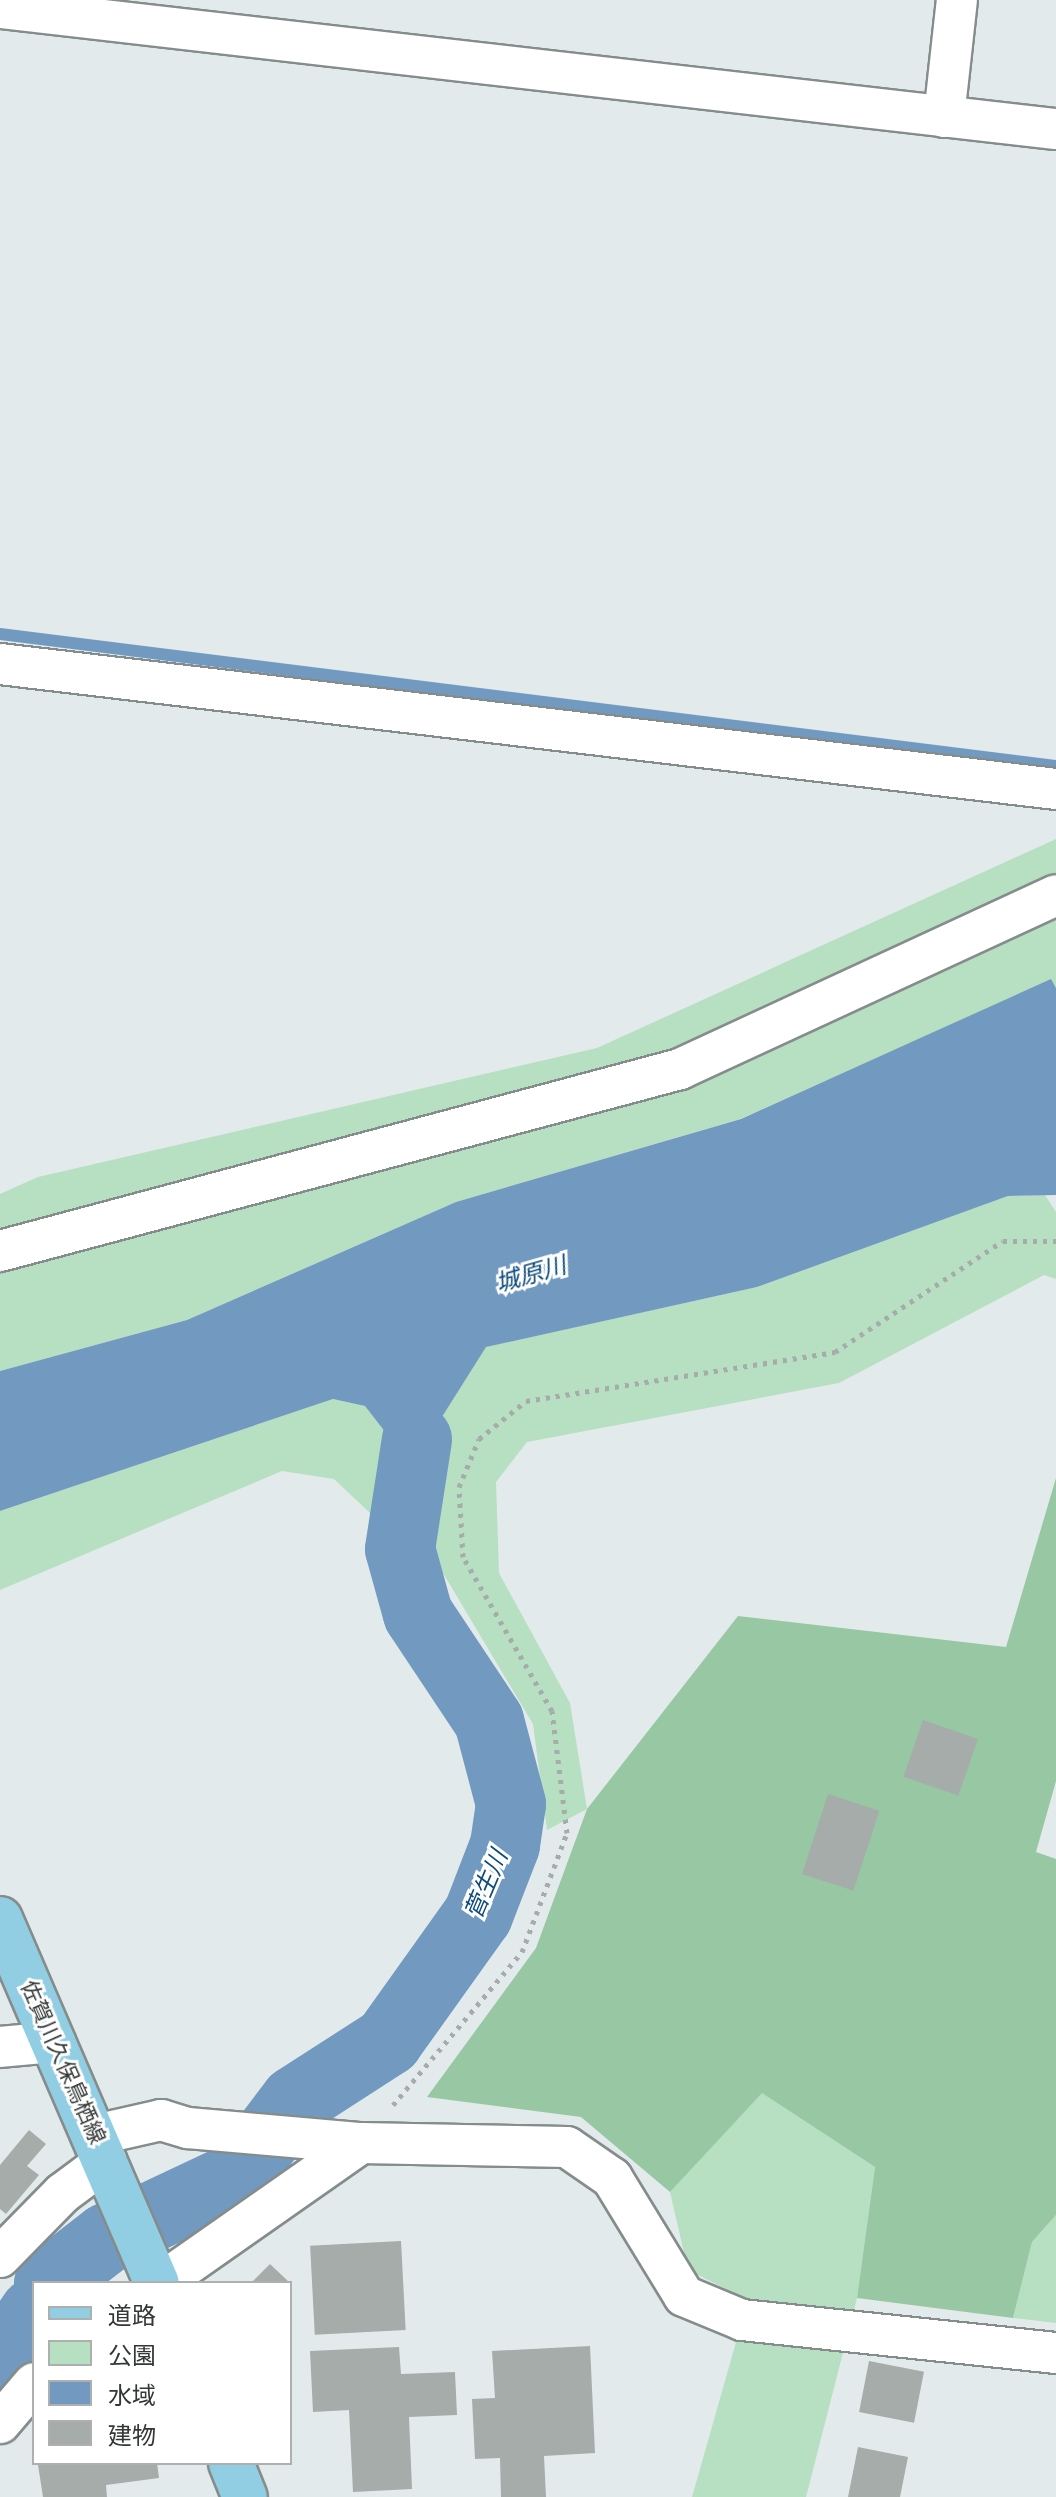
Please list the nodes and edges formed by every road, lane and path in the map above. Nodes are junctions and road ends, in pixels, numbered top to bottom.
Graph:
1 (957, 0) edge
2 (0, 8) edge
3 (944, 117) junction
4 (1056, 129) edge
5 (0, 664) edge
6 (1056, 789) edge
7 (1056, 895) edge
8 (1056, 1241) edge
9 (0, 1251) edge
10 (0, 1919) edge
11 (55, 2042) junction
12 (0, 2047) edge
13 (361, 2143) junction
14 (100, 2148) junction
15 (0, 2257) edge
16 (158, 2281) edge
17 (162, 2281) edge
18 (1056, 2353) edge
19 (32, 2385) edge
20 (0, 2423) edge
21 (232, 2465) edge
22 (245, 2497) edge

1 - 3 street
2 - 3 street
3 - 4 street
5 - 6 street
7 - 9 street
8 - 13 path
10 - 11 main road, 佐賀川久保鳥栖線
11 - 12 street
11 - 14 main road, 佐賀川久保鳥栖線
13 - 14 street
13 - 17 street
13 - 18 street
14 - 15 street
14 - 16 main road, 佐賀川久保鳥栖線
19 - 20 street
21 - 22 main road

